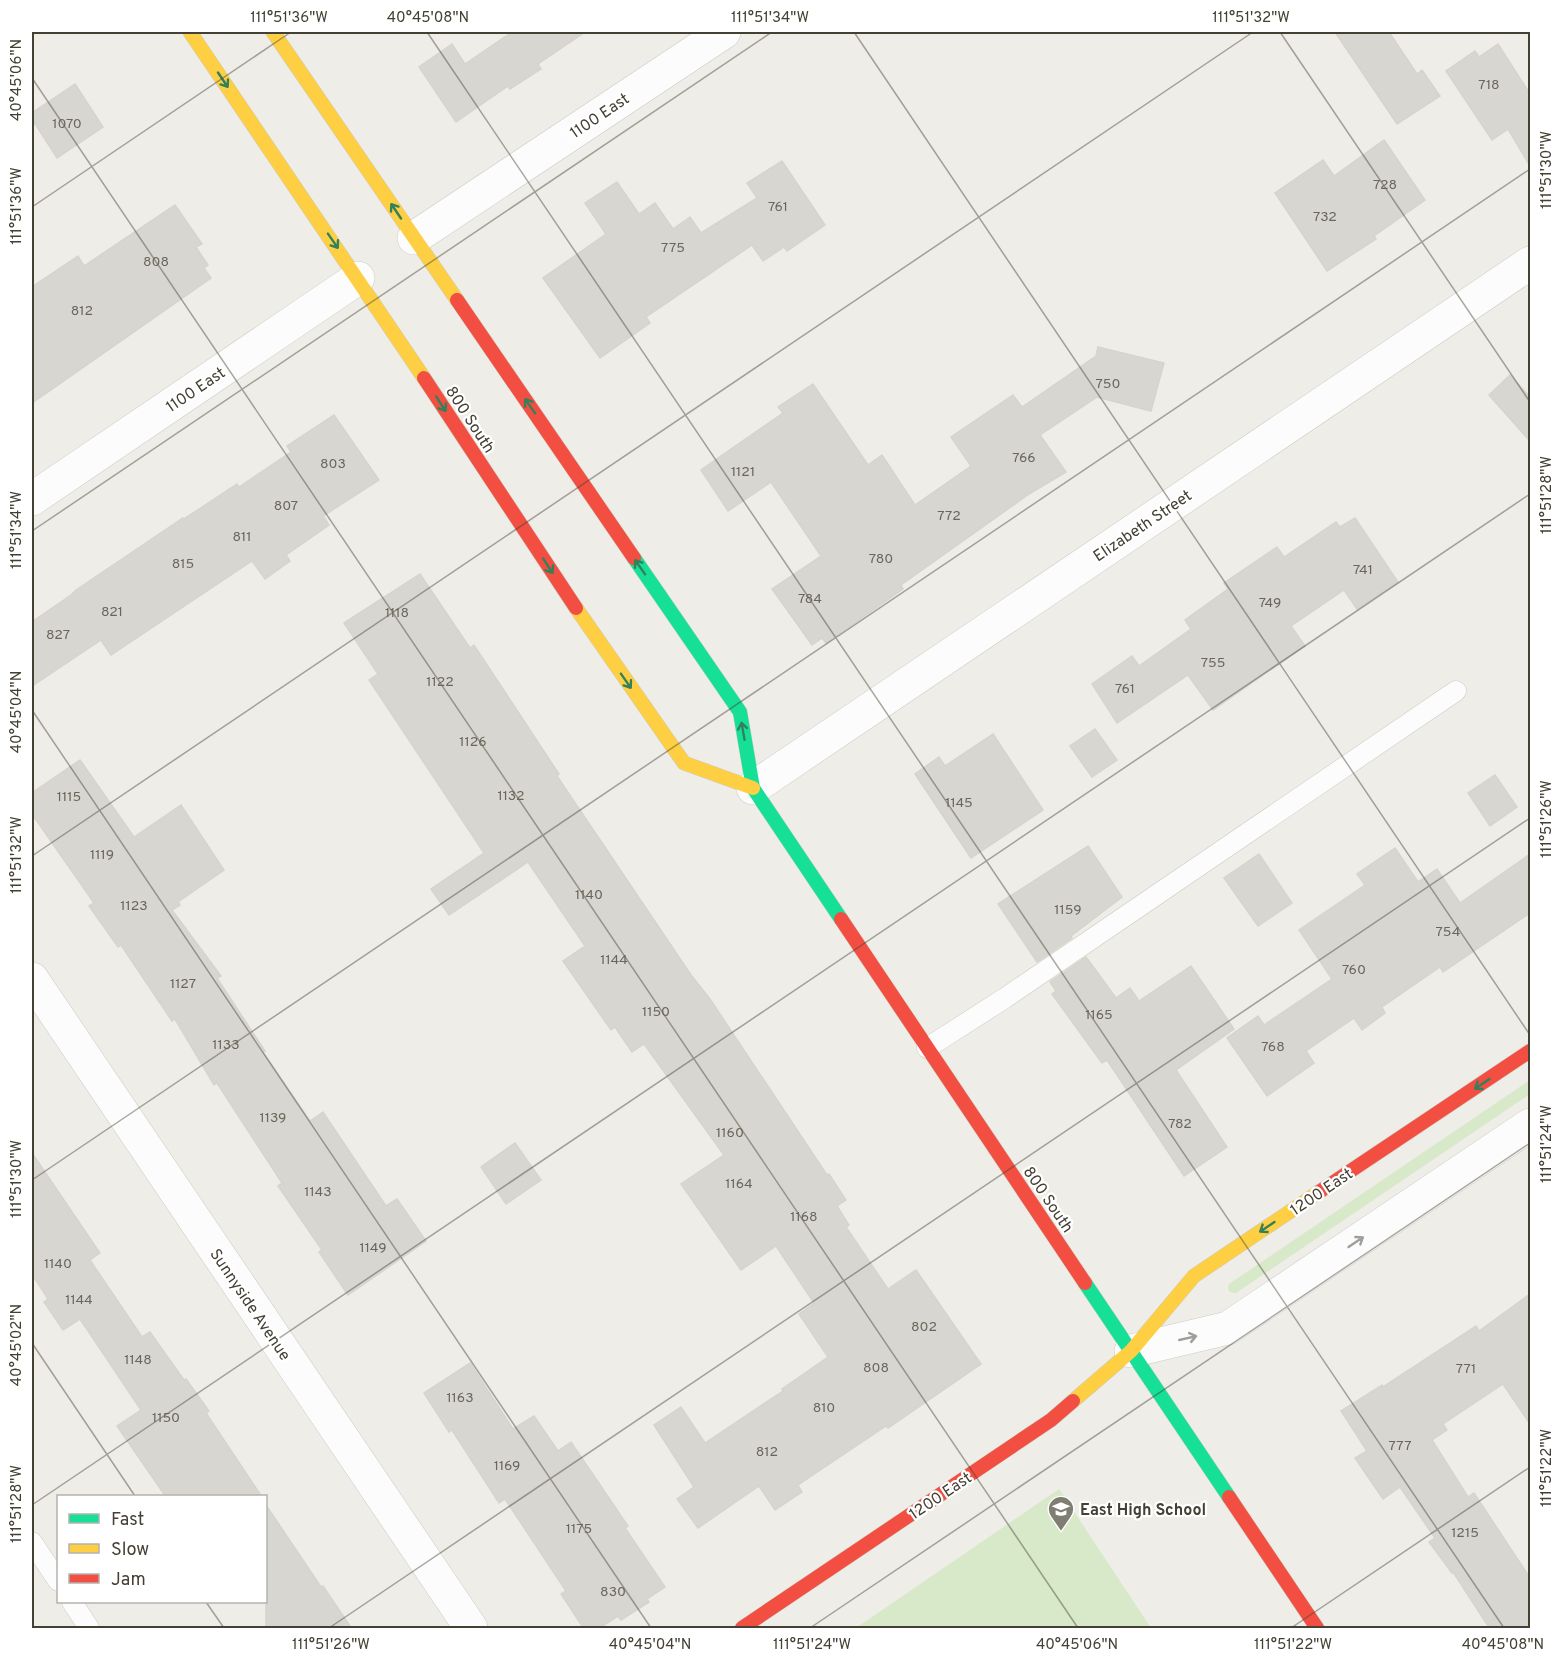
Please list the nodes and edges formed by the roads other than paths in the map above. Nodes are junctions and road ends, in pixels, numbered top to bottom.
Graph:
1 (190, 32) edge
2 (273, 32) edge
3 (724, 32) edge
4 (414, 238) junction
5 (1530, 262) edge
6 (358, 278) junction
7 (32, 499) edge
8 (1456, 691) dead end
9 (753, 788) junction
10 (32, 979) edge
11 (927, 1048) junction
12 (1530, 1052) edge
13 (1530, 1125) edge
14 (1131, 1352) junction
15 (32, 1542) edge
16 (57, 1580) edge
17 (73, 1603) edge
18 (89, 1629) edge
19 (471, 1629) edge
20 (742, 1629) edge
21 (1317, 1629) edge

1 -> 6 main road, 800 South
4 -> 2 main road, 800 South
3 - 4 street, 1100 East
9 -> 4 main road, 800 South
5 - 9 street, Elizabeth Street
6 - 7 street, 1100 East
6 -> 9 main road, 800 South
8 - 11 lane
9 - 11 main road, 800 South
10 - 19 street, Sunnyside Avenue
11 - 14 main road, 800 South
12 -> 14 main road, 1200 East
14 -> 13 street, 1200 East
14 - 20 main road, 1200 East
14 - 21 main road, 800 South
15 - 16 lane
17 - 18 lane

